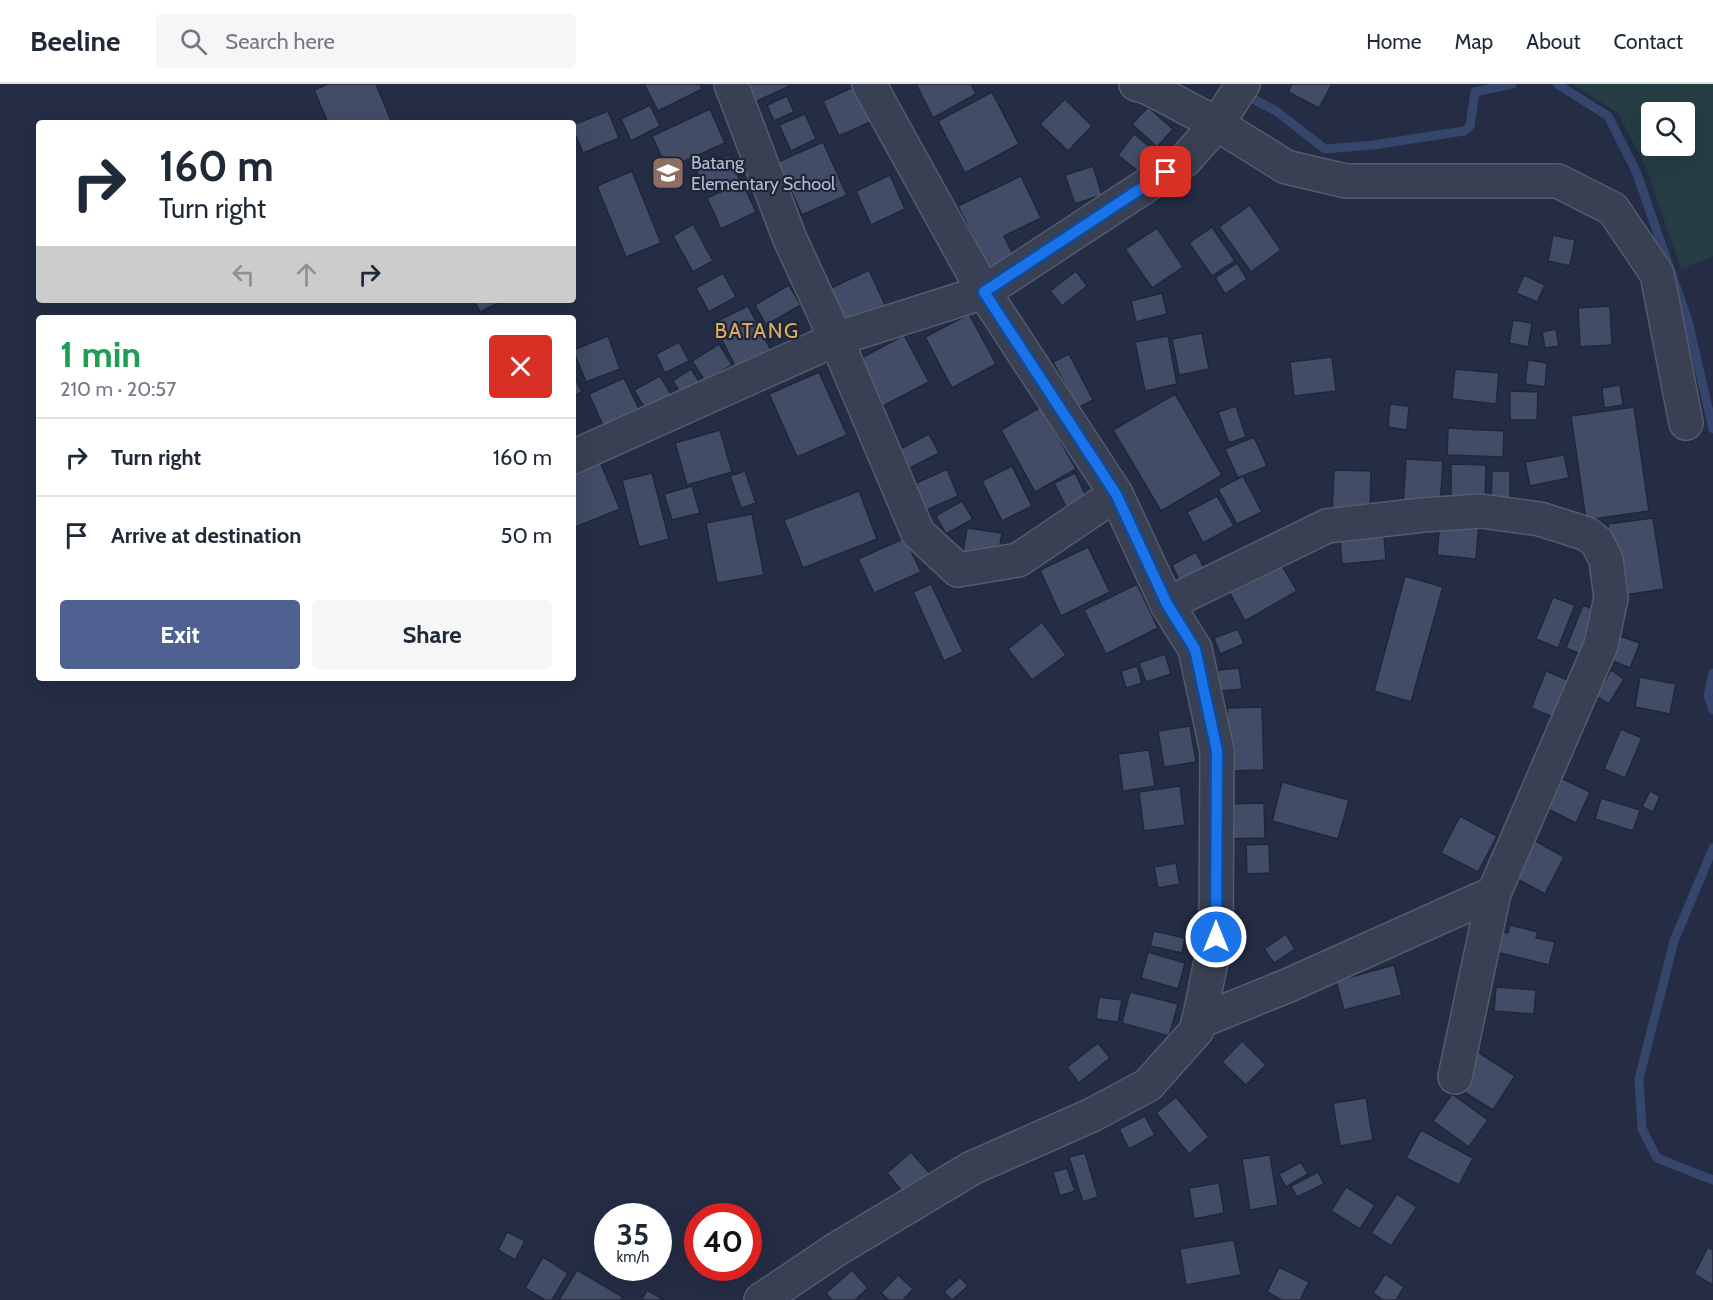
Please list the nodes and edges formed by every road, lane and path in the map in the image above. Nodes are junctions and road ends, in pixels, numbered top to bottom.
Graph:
1 (731, 84) edge
2 (869, 84) edge
3 (1136, 84) edge
4 (1243, 84) edge
5 (1221, 118) junction
6 (984, 292) junction
7 (836, 339) junction
8 (1686, 423) dead end
9 (576, 456) edge
10 (1116, 494) junction
11 (1167, 604) junction
12 (1494, 892) junction
13 (1198, 1022) junction
14 (1455, 1077) dead end
15 (761, 1300) edge

1 - 7 street
2 - 6 street
3 - 5 street
4 - 5 street
5 - 6 street
5 - 8 street
6 - 7 street
6 - 10 street
7 - 9 street
7 - 10 street
10 - 11 street
11 - 12 street
11 - 13 street
12 - 13 street
12 - 14 street
13 - 15 street

